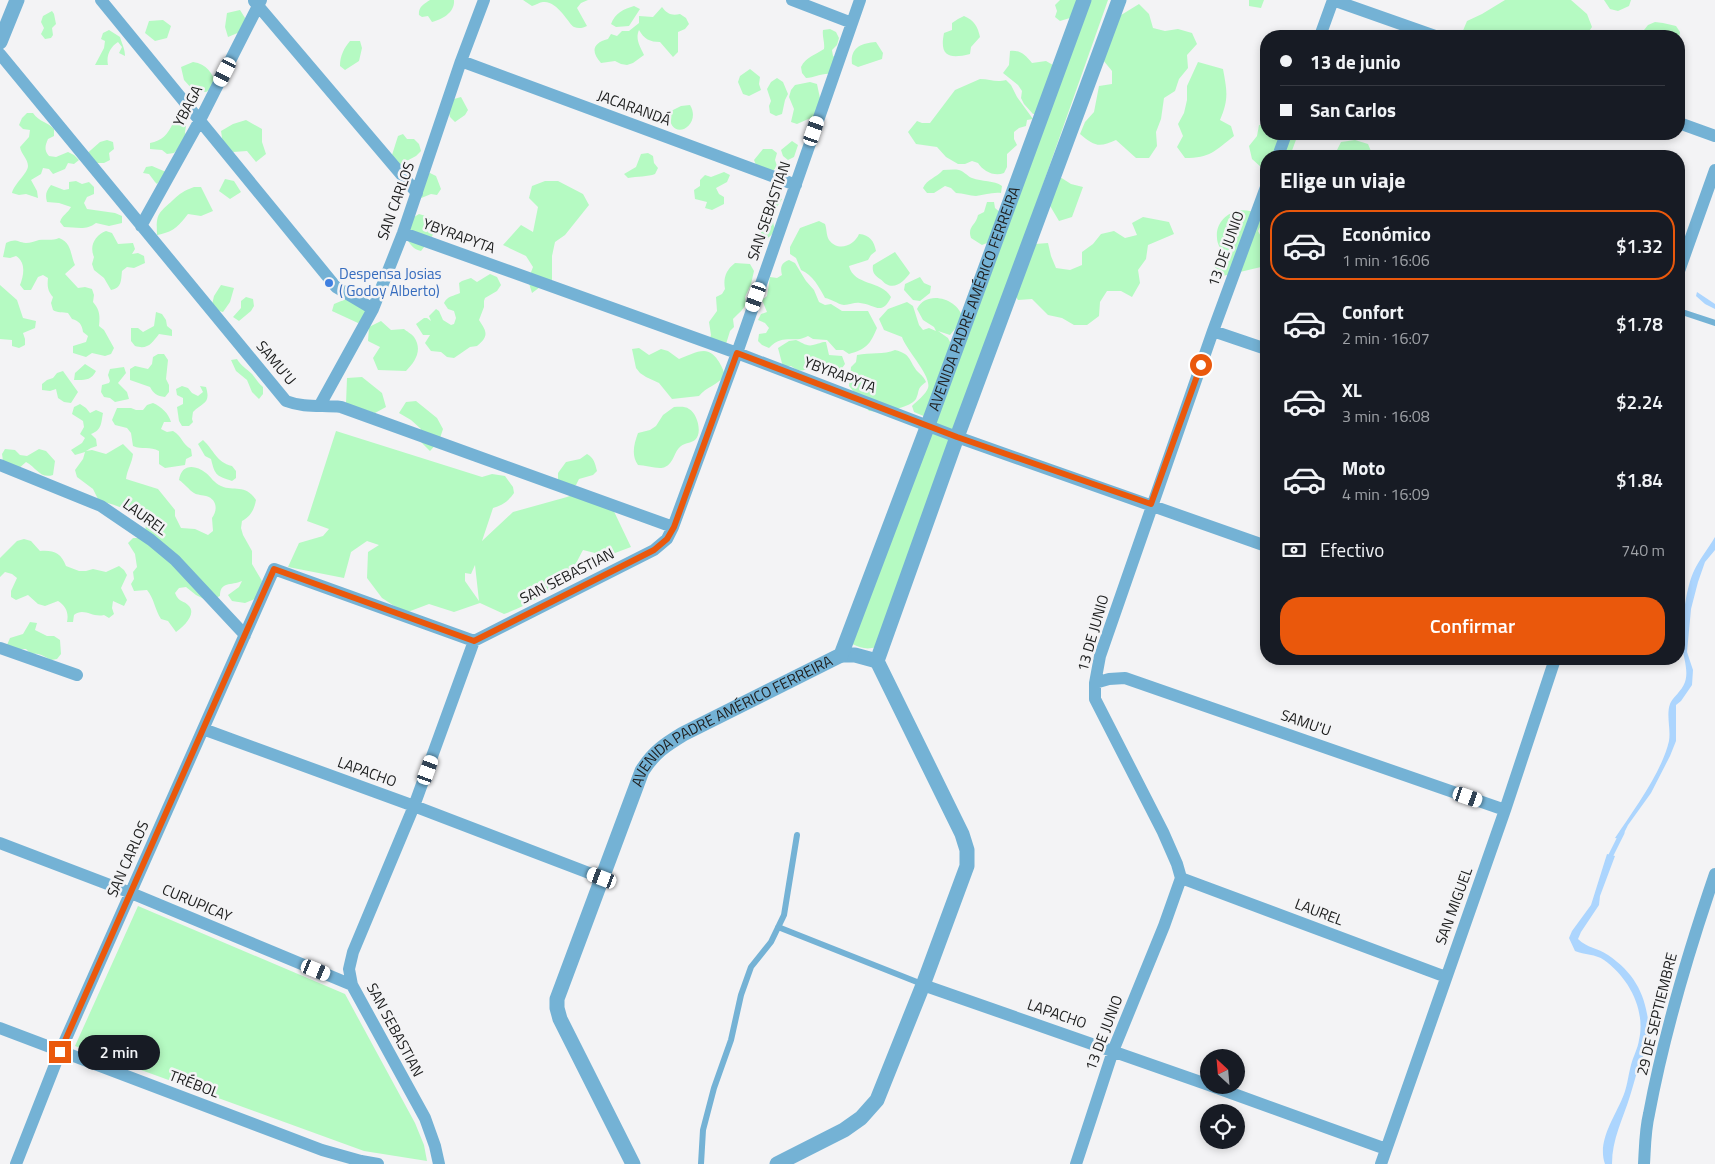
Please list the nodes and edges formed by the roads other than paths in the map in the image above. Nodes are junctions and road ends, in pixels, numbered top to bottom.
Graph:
1 (17, 0) edge
2 (101, 0) edge
3 (484, 0) edge
4 (792, 0) edge
5 (860, 0) edge
6 (1084, 0) edge
7 (1119, 0) edge
8 (1333, 0) edge
9 (258, 2) edge
10 (852, 23) junction
11 (1322, 30) edge
12 (1418, 30) edge
13 (0, 42) edge
14 (0, 54) edge
15 (461, 61) junction
16 (200, 120) junction
17 (1685, 125) edge
18 (1715, 136) edge
19 (1715, 170) edge
20 (796, 185) junction
21 (417, 193) junction
22 (1260, 203) edge
23 (141, 226) junction
24 (403, 233) junction
25 (1685, 254) edge
26 (373, 309) junction
27 (1685, 313) edge
28 (1715, 323) edge
29 (1213, 330) junction
30 (1260, 347) edge
31 (737, 353) junction
32 (320, 405) junction
33 (928, 425) junction
34 (957, 437) junction
35 (0, 465) edge
36 (1151, 504) junction
37 (674, 527) junction
38 (1260, 544) edge
39 (245, 634) junction
40 (474, 641) junction
41 (0, 648) edge
42 (841, 654) junction
43 (877, 661) junction
44 (1553, 665) edge
45 (76, 676) dead end
46 (1095, 683) junction
47 (204, 729) junction
48 (414, 806) junction
49 (1505, 810) junction
50 (797, 835) dead end
51 (0, 843) edge
52 (1715, 874) edge
53 (602, 878) junction
54 (1181, 878) junction
55 (132, 893) junction
56 (778, 927) junction
57 (1446, 977) junction
58 (352, 985) junction
59 (923, 985) junction
60 (0, 1028) edge
61 (1113, 1050) junction
62 (60, 1052) junction
63 (1200, 1082) edge
64 (1234, 1094) edge
65 (1386, 1149) junction
66 (16, 1164) edge
67 (378, 1164) edge
68 (439, 1164) edge
69 (633, 1164) edge
70 (701, 1164) edge
71 (777, 1164) edge
72 (1076, 1164) edge
73 (1381, 1164) edge
74 (1644, 1164) edge

1 - 13 street
2 - 16 street
3 - 15 street, SAN CARLOS
4 - 10 street
5 - 10 street, SAN SEBASTIAN
6 - 33 street, AVENIDA PADRE AMÉRICO FERREIRA
7 - 34 street, AVENIDA PADRE AMÉRICO FERREIRA
8 - 11 street
8 - 12 street
9 - 16 street, YBAGA
9 - 21 street
10 - 20 street, SAN SEBASTIAN
14 - 23 street, SAMU'U
15 - 20 street, JACARANDÁ
15 - 21 street, SAN CARLOS
16 - 23 street, YBAGA
16 - 26 street
17 - 18 street
19 - 25 street
20 - 31 street, SAN SEBASTIAN
21 - 24 street, SAN CARLOS
22 - 29 street, 13 DE JUNIO
23 - 32 street, SAMU'U
24 - 26 street, SAN CARLOS
24 - 31 street, YBYRAPYTA
26 - 32 street, SAN CARLOS
27 - 28 lane
29 - 30 street
29 - 36 street, 13 DE JUNIO
31 - 33 street, YBYRAPYTA
31 - 37 street, SAN SEBASTIAN
32 - 37 street, SAMU'U
33 - 34 street, YBYRAPYTA
33 - 42 street, AVENIDA PADRE AMÉRICO FERREIRA
34 - 36 street, YBYRAPYTA
34 - 43 street, AVENIDA PADRE AMÉRICO FERREIRA
35 - 39 street, LAUREL
36 - 38 street, YBYRAPYTA
36 - 46 street, 13 DE JUNIO
37 - 40 street, SAN SEBASTIAN
39 - 40 street, SAN CARLOS
39 - 47 street, SAN CARLOS
40 - 48 street, SAN SEBASTIAN
41 - 45 street
42 - 43 street
42 - 53 street, AVENIDA PADRE AMÉRICO FERREIRA
43 - 59 street
44 - 49 street, SAN MIGUEL
46 - 49 street, SAMU'U
46 - 54 street, 13 DE JUNIO
47 - 48 street, LAPACHO
47 - 55 street, SAN CARLOS
48 - 53 street, LAPACHO
48 - 58 street, SAN SEBASTIAN
49 - 57 street, SAN MIGUEL
50 - 56 lane
51 - 55 street, CURUPICAY
52 - 74 street, 29 DE SEPTIEMBRE
53 - 69 street, AVENIDA PADRE AMÉRICO FERREIRA
54 - 57 street, LAUREL
54 - 61 street, 13 DE JUNIO
55 - 58 street, CURUPICAY
55 - 62 street, SAN CARLOS
56 - 59 lane
56 - 70 lane
57 - 65 street, SAN MIGUEL
58 - 68 street, SAN SEBASTIAN
59 - 61 street, LAPACHO
59 - 71 street
60 - 62 street, TRÉBOL
61 - 63 street, LAPACHO
61 - 72 street, 13 DE JUNIO
62 - 66 street, SAN CARLOS
62 - 67 street, TRÉBOL
64 - 65 street, LAPACHO
65 - 73 street, SAN MIGUEL

